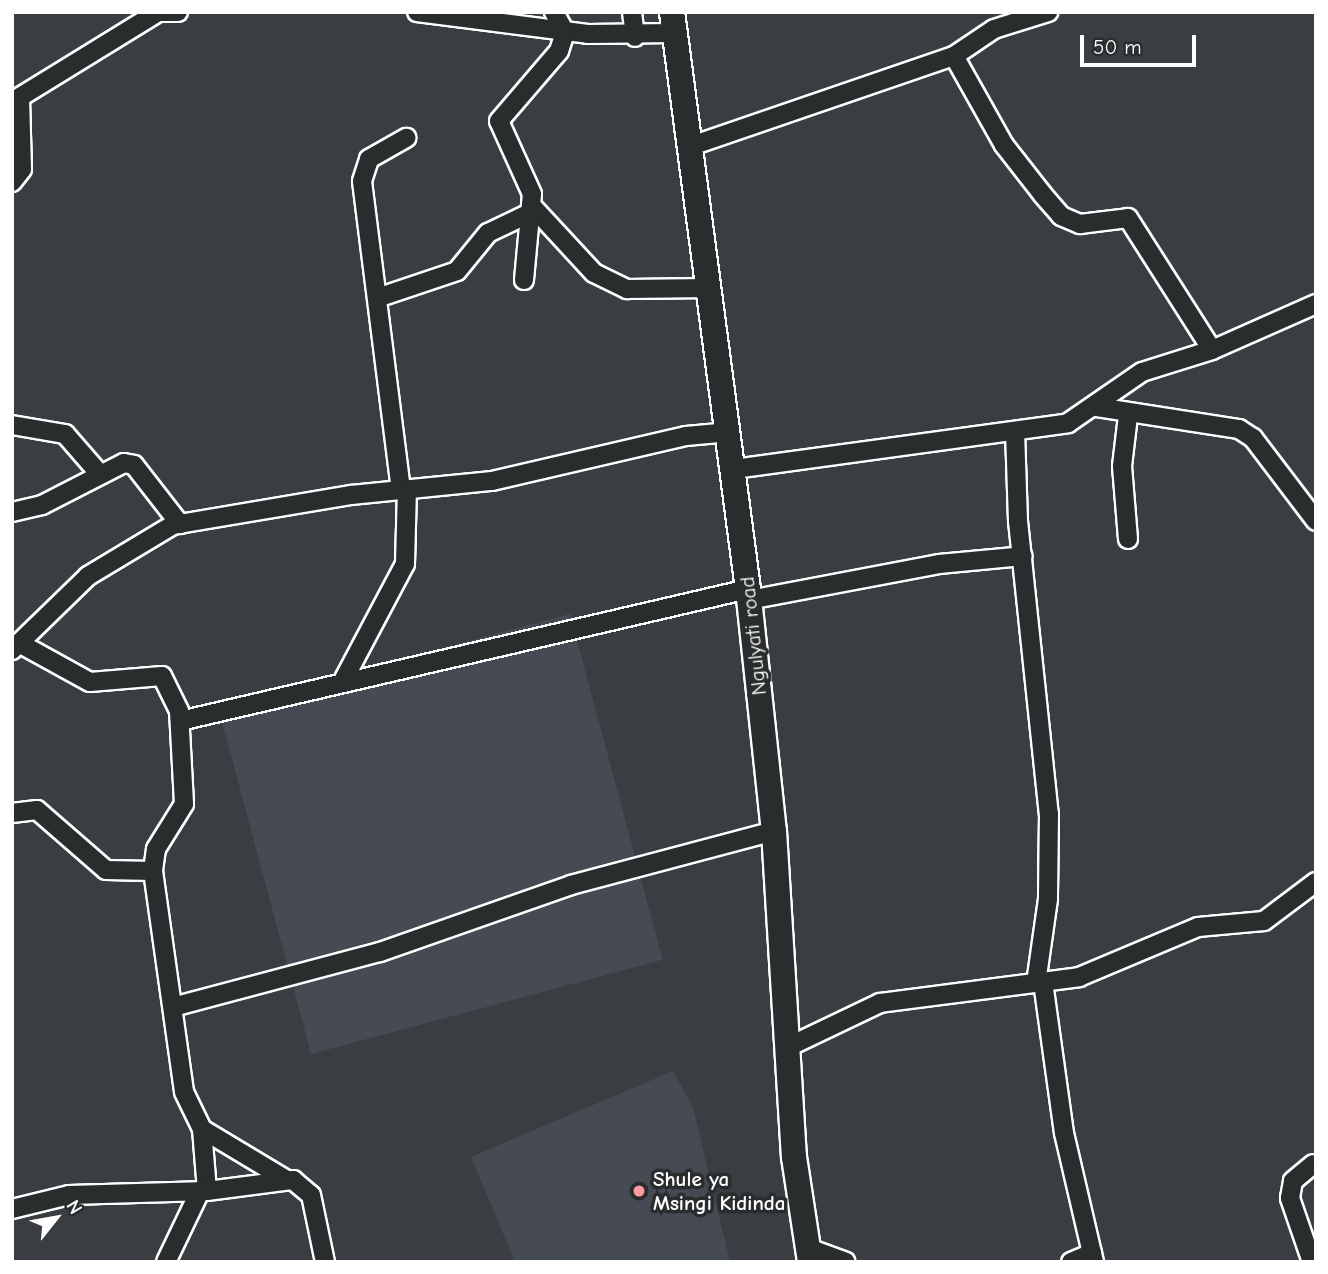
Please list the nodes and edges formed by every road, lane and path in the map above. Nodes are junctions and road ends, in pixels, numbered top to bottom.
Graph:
1 (178, 12) edge
2 (417, 12) edge
3 (554, 12) edge
4 (632, 12) edge
5 (1048, 12) edge
6 (153, 13) edge
7 (673, 22) edge
8 (565, 32) junction
9 (635, 37) junction
10 (954, 56) junction
11 (406, 138) dead end
12 (688, 147) junction
13 (12, 182) edge
14 (532, 209) junction
15 (524, 280) dead end
16 (710, 288) junction
17 (376, 299) junction
18 (1316, 304) edge
19 (1212, 350) junction
20 (1097, 407) junction
21 (1128, 416) junction
22 (12, 425) edge
23 (1015, 431) junction
24 (730, 432) junction
25 (734, 468) junction
26 (98, 472) junction
27 (404, 490) junction
28 (12, 512) edge
29 (1316, 521) edge
30 (180, 524) junction
31 (1128, 539) dead end
32 (1023, 556) junction
33 (748, 595) junction
34 (15, 647) edge
35 (344, 679) junction
36 (180, 721) junction
37 (12, 813) edge
38 (774, 831) junction
39 (153, 871) junction
40 (1316, 883) edge
41 (1040, 983) junction
42 (173, 1007) junction
43 (788, 1047) junction
44 (202, 1129) junction
45 (1313, 1164) dead end
46 (287, 1180) junction
47 (204, 1191) junction
48 (12, 1209) edge
49 (809, 1255) edge
50 (1093, 1258) edge
51 (166, 1262) edge
52 (325, 1262) edge
53 (846, 1262) edge
54 (1071, 1262) edge
55 (1312, 1262) edge

1 - 6 street
2 - 8 street
3 - 8 street
4 - 9 street
5 - 10 street
6 - 13 street
7 - 9 street
7 - 12 main road, Ngulyati road
8 - 9 street
8 - 14 street
10 - 12 street
10 - 19 street
11 - 17 street
12 - 16 main road, Ngulyati road
14 - 15 street
14 - 16 street
14 - 17 street
16 - 24 main road, Ngulyati road
17 - 27 street
18 - 19 street
19 - 20 street
20 - 21 street
20 - 23 street
21 - 29 street
21 - 31 street
22 - 26 street
23 - 25 street
23 - 32 street
24 - 25 main road, Ngulyati road
24 - 27 street
25 - 33 main road, Ngulyati road
26 - 28 street
26 - 30 street
27 - 30 street
27 - 35 street
30 - 34 street
32 - 33 street
32 - 41 street
33 - 35 street
33 - 38 main road, Ngulyati road
34 - 36 street
35 - 36 street
36 - 39 street
37 - 39 street
38 - 42 street
38 - 43 main road, Ngulyati road
39 - 42 street
40 - 41 street
41 - 43 street
41 - 50 street
42 - 44 street
43 - 49 main road, Ngulyati road
44 - 46 street
44 - 47 street
45 - 55 street
46 - 47 street
46 - 52 street
47 - 48 street
47 - 51 street
49 - 53 street
50 - 54 street

